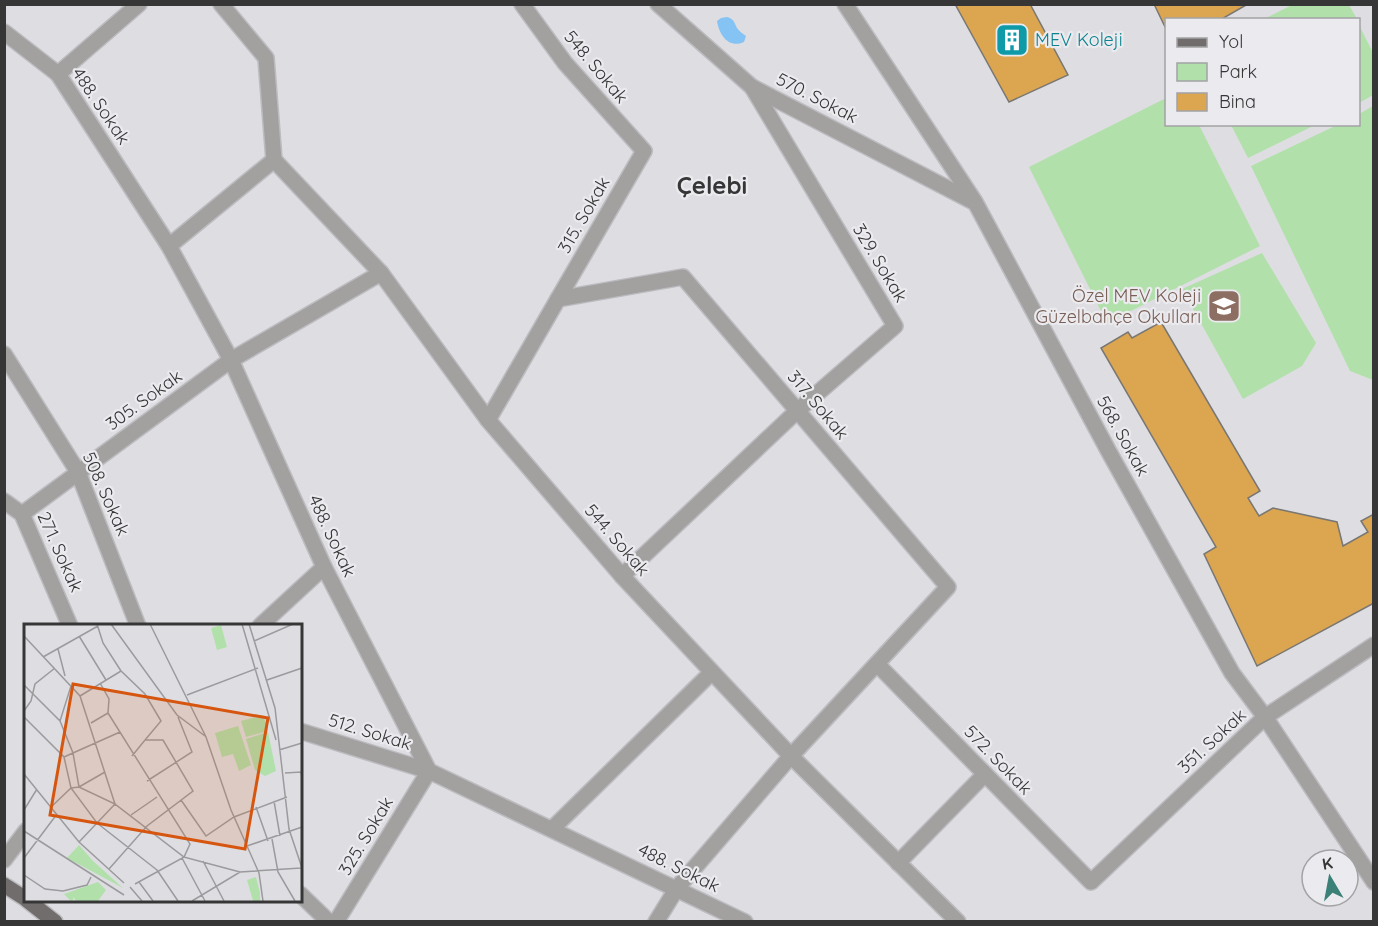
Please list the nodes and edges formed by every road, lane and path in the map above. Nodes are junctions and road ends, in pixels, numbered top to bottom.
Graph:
1 (139, 4) edge
2 (221, 4) edge
3 (522, 4) edge
4 (658, 4) edge
5 (845, 4) edge
6 (4, 32) edge
7 (58, 74) junction
8 (752, 87) junction
9 (644, 151) joint
10 (274, 160) junction
11 (975, 202) junction
12 (169, 246) junction
13 (381, 273) junction
14 (558, 298) junction
15 (4, 354) edge
16 (231, 360) junction
17 (797, 411) junction
18 (488, 420) junction
19 (78, 472) junction
20 (4, 501) edge
21 (22, 514) junction
22 (324, 567) junction
23 (622, 576) junction
24 (69, 624) edge
25 (137, 624) edge
26 (262, 624) edge
27 (1374, 645) edge
28 (878, 664) junction
29 (712, 672) junction
30 (1265, 717) junction
31 (302, 733) edge
32 (792, 756) junction
33 (429, 771) junction
34 (985, 774) junction
35 (552, 829) junction
36 (24, 834) edge
37 (4, 860) edge
38 (898, 863) junction
39 (1091, 882) joint
40 (1374, 882) edge
41 (4, 885) edge
42 (677, 888) junction
43 (302, 896) edge
44 (24, 899) edge
45 (28, 902) edge
46 (48, 919) edge
47 (329, 921) edge
48 (336, 921) edge
49 (656, 921) edge
50 (745, 921) edge
51 (958, 921) edge

1 - 7 street
2 - 10 street
3 - 9 street, 548. Sokak
4 - 8 street, 570. Sokak
5 - 11 street, 568. Sokak
6 - 7 street, 488. Sokak
7 - 12 street, 488. Sokak
8 - 11 street, 570. Sokak
8 - 17 street, 329. Sokak
9 - 14 street, 315. Sokak
10 - 12 street
10 - 13 street, 544. Sokak
11 - 30 street, 568. Sokak
12 - 16 street, 488. Sokak
13 - 16 street, 305. Sokak
13 - 18 street, 544. Sokak
14 - 17 street, 317. Sokak
14 - 18 street
15 - 19 street, 508. Sokak
16 - 19 street, 305. Sokak
16 - 22 street, 488. Sokak
17 - 23 street, 329. Sokak
17 - 28 street, 317. Sokak
18 - 23 street, 544. Sokak
19 - 21 street, 305. Sokak
19 - 25 street, 508. Sokak
20 - 21 street, 271. Sokak
21 - 24 street, 271. Sokak
22 - 26 street
22 - 33 street, 488. Sokak
23 - 29 street, 544. Sokak
27 - 30 street, 351. Sokak
28 - 32 street, 317. Sokak
28 - 34 street, 572. Sokak
29 - 32 street, 544. Sokak
29 - 35 street
30 - 39 street, 351. Sokak
30 - 40 street, 568. Sokak
31 - 33 street, 512. Sokak
32 - 38 street, 544. Sokak
32 - 42 street, 317. Sokak
33 - 35 street, 488. Sokak
33 - 48 street, 325. Sokak
34 - 38 street
34 - 39 street, 572. Sokak
35 - 42 street, 488. Sokak
36 - 37 street
38 - 51 street, 544. Sokak
41 - 44 main road
42 - 49 street, 317. Sokak
42 - 50 street, 488. Sokak
43 - 47 street
45 - 46 main road

